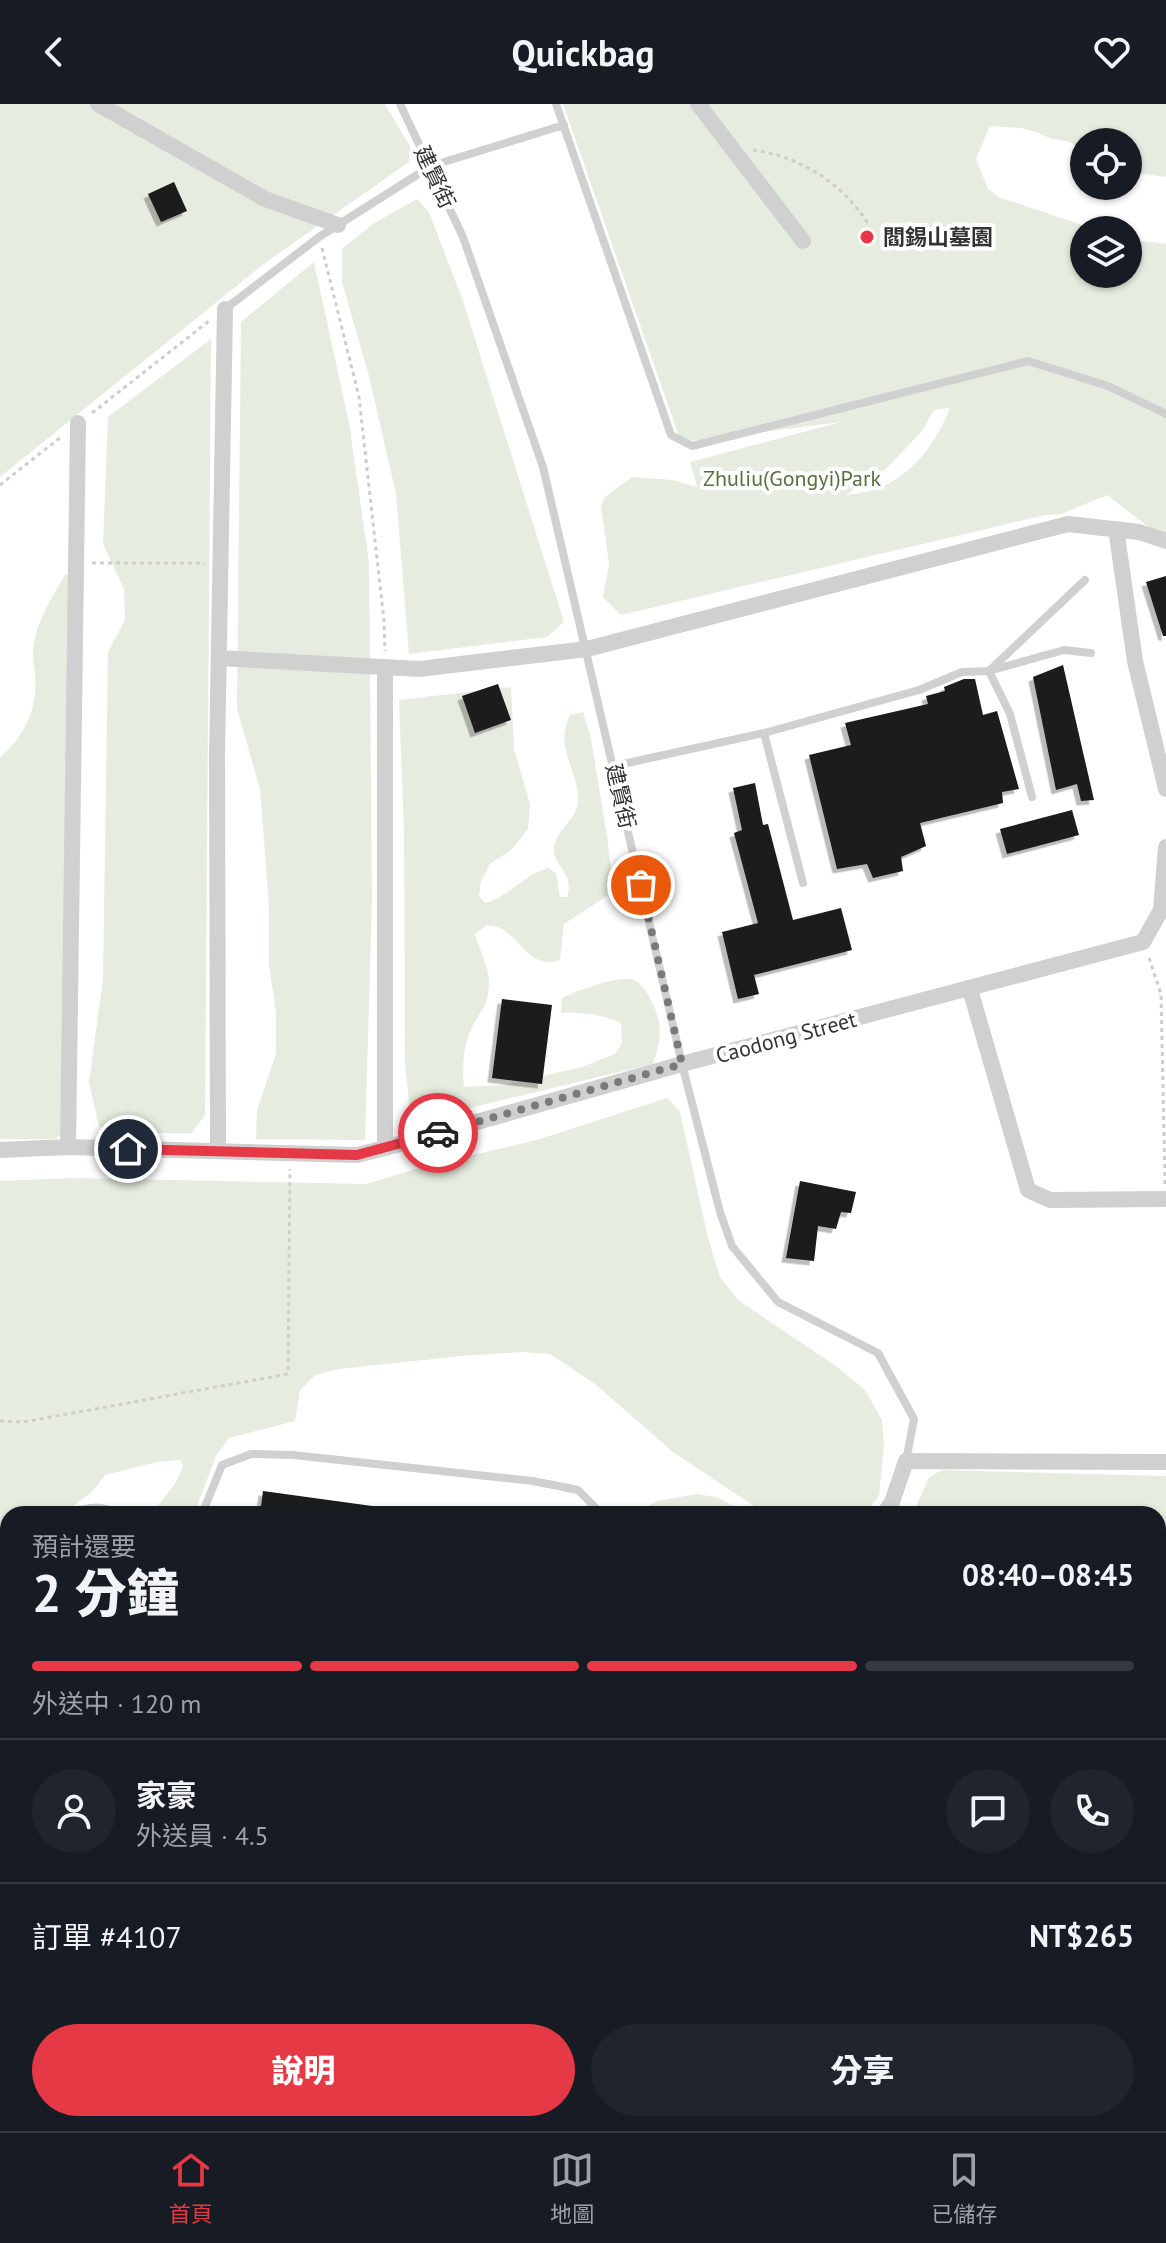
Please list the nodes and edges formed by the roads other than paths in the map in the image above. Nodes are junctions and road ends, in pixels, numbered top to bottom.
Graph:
1 (98, 104) edge
2 (400, 104) edge
3 (556, 104) edge
4 (698, 104) edge
5 (564, 125) junction
6 (431, 166) junction
7 (338, 225) junction
8 (803, 241) dead end
9 (225, 309) joint
10 (1166, 414) edge
11 (78, 423) road end
12 (1116, 529) junction
13 (1166, 541) edge
14 (1085, 580) dead end
15 (587, 649) junction
16 (1091, 653) dead end
17 (219, 658) junction
18 (385, 667) junction
19 (989, 671) junction
20 (764, 733) junction
21 (614, 766) junction
22 (1166, 789) edge
23 (1032, 797) dead end
24 (1166, 847) edge
25 (803, 883) dead end
26 (970, 989) junction
27 (682, 1064) junction
28 (68, 1147) junction
29 (385, 1148) junction
30 (0, 1150) edge
31 (218, 1151) junction
32 (1165, 1199) edge
33 (906, 1461) junction
34 (1166, 1462) edge
35 (205, 1506) edge
36 (594, 1506) edge
37 (889, 1506) edge

1 - 7 street
2 - 6 lane, 建賢街
3 - 5 lane
4 - 8 street
5 - 6 lane
5 - 10 lane
6 - 7 lane
6 - 15 lane, 建賢街
7 - 9 lane
9 - 17 street
11 - 28 street
12 - 13 street
12 - 15 street
12 - 22 street
14 - 19 lane
15 - 18 street
15 - 21 lane, 建賢街
16 - 19 lane
17 - 18 street
17 - 31 street
18 - 29 street
19 - 20 lane
19 - 23 lane
20 - 21 lane
20 - 25 lane
21 - 27 lane, 建賢街
24 - 26 street, Caodong Street
26 - 27 street, Caodong Street
26 - 32 street
27 - 29 street, Caodong Street
27 - 33 lane, 建賢街
28 - 30 street, Caodong Street
28 - 31 street, Caodong Street
29 - 31 street, Caodong Street
33 - 34 street
33 - 37 street, 建賢街
35 - 36 lane

